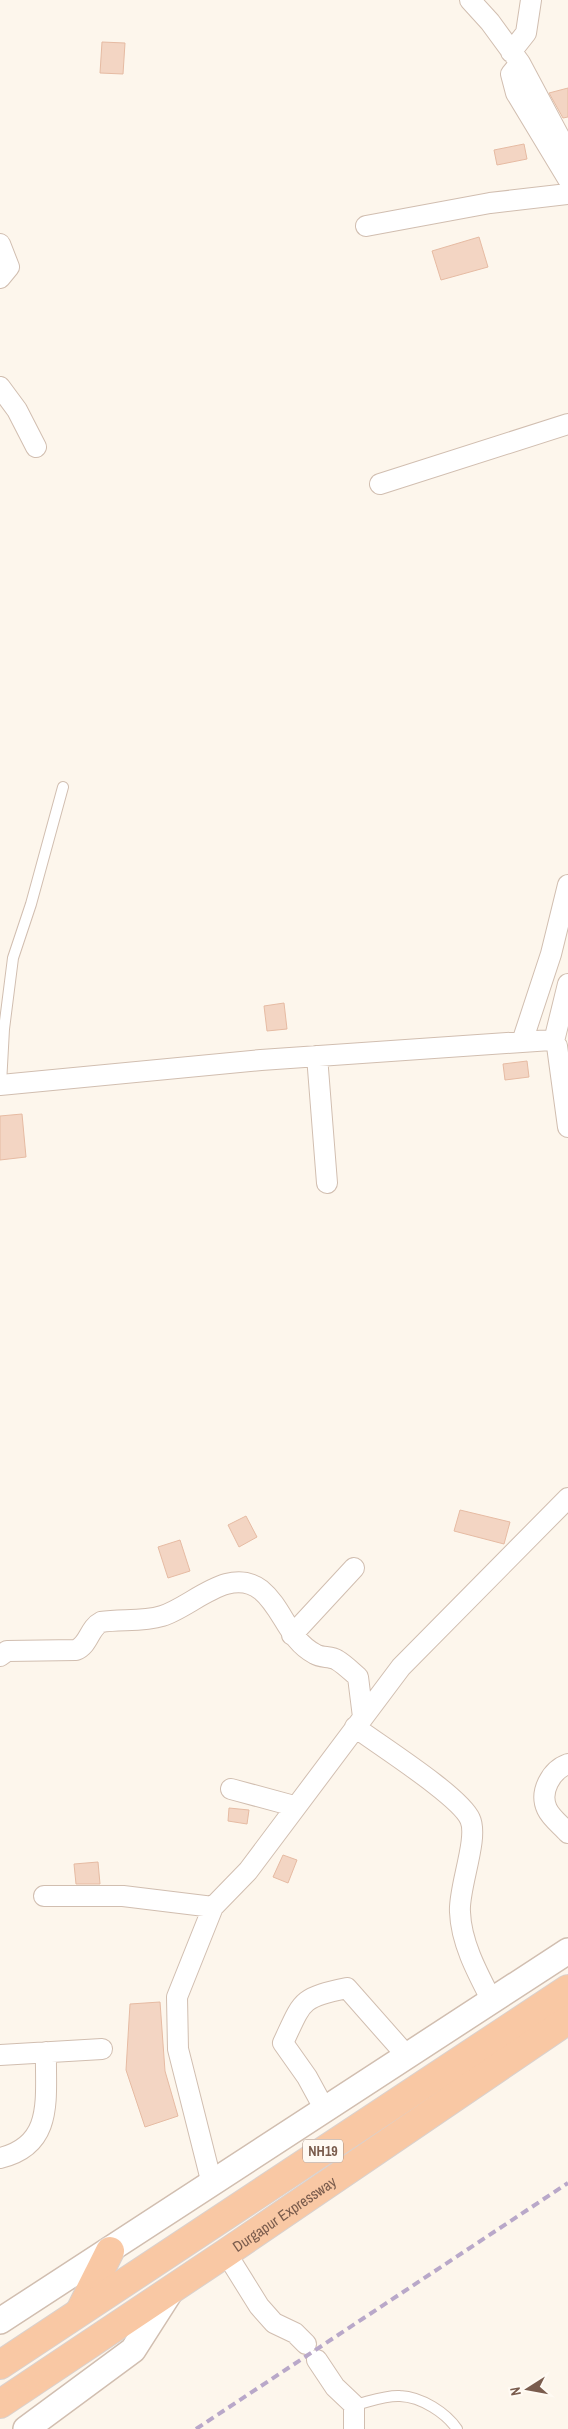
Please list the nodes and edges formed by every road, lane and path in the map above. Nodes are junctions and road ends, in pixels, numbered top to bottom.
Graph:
1 (470, 0) edge
2 (531, 0) edge
3 (515, 58) junction
4 (568, 153) edge
5 (568, 179) edge
6 (568, 194) edge
7 (366, 226) dead end
8 (0, 244) edge
9 (0, 278) edge
10 (0, 386) edge
11 (568, 424) edge
12 (36, 447) dead end
13 (380, 484) dead end
14 (63, 787) dead end
15 (568, 885) edge
16 (568, 984) edge
17 (539, 1041) junction
18 (317, 1056) junction
19 (0, 1085) edge
20 (568, 1126) edge
21 (327, 1183) dead end
22 (568, 1498) edge
23 (354, 1568) dead end
24 (292, 1635) junction
25 (0, 1656) edge
26 (359, 1722) junction
27 (568, 1764) edge
28 (231, 1789) dead end
29 (294, 1806) junction
30 (568, 1833) edge
31 (44, 1896) dead end
32 (213, 1907) junction
33 (568, 1951) edge
34 (568, 1989) edge
35 (492, 2001) junction
36 (568, 2020) edge
37 (102, 2049) dead end
38 (46, 2052) junction
39 (0, 2056) edge
40 (407, 2056) junction
41 (325, 2110) junction
42 (0, 2158) edge
43 (212, 2184) junction
44 (110, 2250) junction
45 (226, 2253) junction
46 (172, 2289) junction
47 (79, 2312) junction
48 (0, 2322) edge
49 (306, 2344) dead end
50 (317, 2360) dead end
51 (0, 2365) edge
52 (0, 2404) edge
53 (354, 2405) junction
54 (26, 2429) edge
55 (354, 2429) edge
56 (457, 2429) edge

1 - 3 street
2 - 3 street
3 - 4 street
3 - 5 street
6 - 7 street
8 - 9 street
10 - 12 street
11 - 13 street
14 - 19 lane
15 - 17 street
16 - 17 street
17 - 18 street
17 - 20 street
18 - 19 street
18 - 21 street
22 - 26 street
23 - 24 street
24 - 25 street
24 - 26 street
26 - 29 street
26 - 35 street
27 - 30 street
28 - 29 street
29 - 32 street
31 - 32 street
32 - 43 street
33 - 35 street
34 - 47 highway, Durgapur Expressway / NH19
35 - 40 street
36 - 45 highway, Durgapur Expressway / NH19
37 - 38 street
38 - 39 street
38 - 42 street
40 - 41 street
40 - 41 street
41 - 43 street
43 - 44 street
44 - 47 highway
44 - 48 street
45 - 46 highway, Durgapur Expressway / NH19
45 - 49 street
46 - 52 highway, Durgapur Expressway / NH19
46 - 54 street
47 - 51 highway, Durgapur Expressway / NH19
50 - 53 street
53 - 55 street
53 - 56 lane

